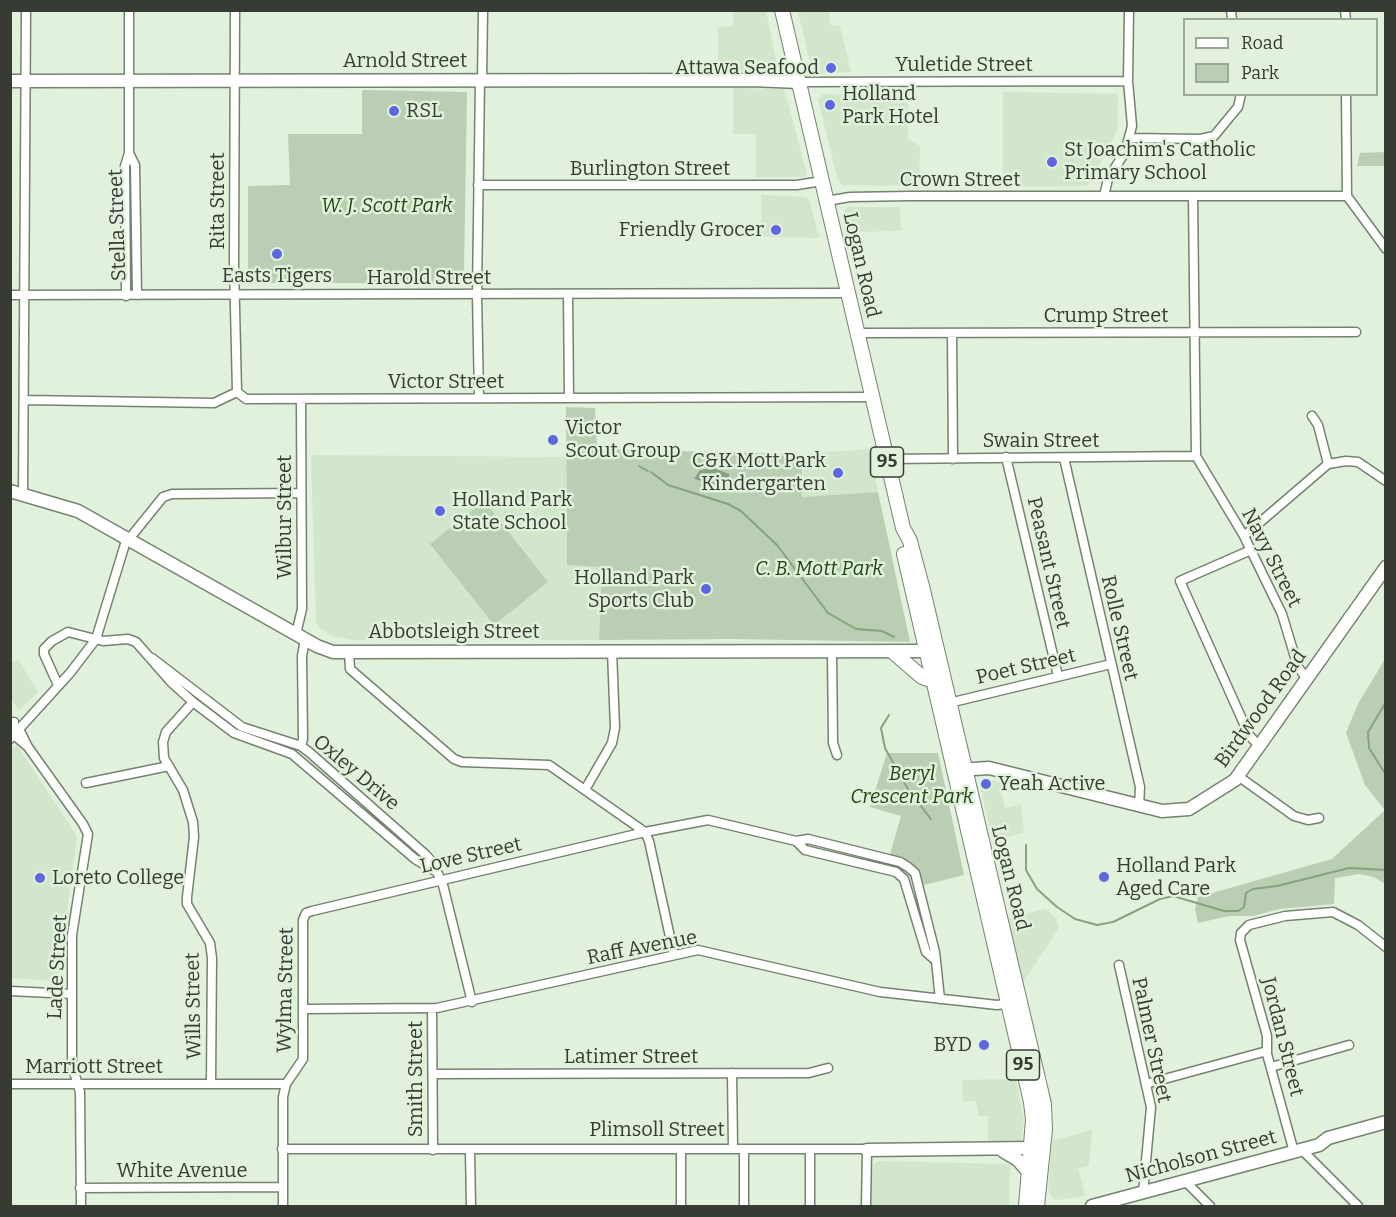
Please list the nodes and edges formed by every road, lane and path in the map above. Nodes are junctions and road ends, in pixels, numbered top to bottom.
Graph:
1 (26, 10) edge
2 (129, 10) edge
3 (235, 10) edge
4 (483, 10) edge
5 (782, 10) edge
6 (1129, 10) edge
7 (481, 80) junction
8 (10, 81) edge
9 (25, 81) junction
10 (235, 81) junction
11 (1128, 81) junction
12 (129, 82) junction
13 (799, 82) junction
14 (1241, 96) edge
15 (1346, 96) edge
16 (1130, 138) junction
17 (129, 153) junction
18 (822, 181) junction
19 (478, 185) junction
20 (1104, 196) junction
21 (1193, 196) junction
22 (1347, 196) junction
23 (826, 201) junction
24 (1386, 249) edge
25 (847, 293) junction
26 (477, 294) junction
27 (568, 294) junction
28 (10, 295) edge
29 (25, 295) junction
30 (137, 295) junction
31 (236, 295) junction
32 (126, 296) junction
33 (1196, 331) junction
34 (1356, 332) dead end
35 (857, 333) junction
36 (952, 333) junction
37 (237, 392) junction
38 (872, 396) junction
39 (479, 398) junction
40 (569, 398) junction
41 (25, 399) junction
42 (301, 399) junction
43 (1312, 416) dead end
44 (1196, 456) junction
45 (1006, 458) junction
46 (1064, 458) junction
47 (887, 459) junction
48 (953, 459) junction
49 (1328, 464) junction
50 (1386, 481) edge
51 (17, 492) edge
52 (301, 493) junction
53 (1244, 536) junction
54 (129, 539) junction
55 (1251, 550) junction
56 (1386, 567) edge
57 (301, 636) junction
58 (96, 639) junction
59 (612, 651) junction
60 (832, 651) junction
61 (349, 652) junction
62 (893, 652) junction
63 (931, 652) junction
64 (152, 658) junction
65 (1111, 664) junction
66 (1059, 676) junction
67 (1307, 679) junction
68 (933, 681) junction
69 (58, 685) junction
70 (193, 702) junction
71 (949, 703) junction
72 (14, 730) edge
73 (301, 746) junction
74 (1259, 746) junction
75 (837, 755) dead end
76 (169, 766) junction
77 (959, 770) junction
78 (1238, 776) junction
79 (86, 783) dead end
80 (586, 788) junction
81 (1139, 806) junction
82 (1318, 818) dead end
83 (645, 832) junction
84 (439, 876) junction
85 (306, 913) joint
86 (1386, 947) edge
87 (674, 955) junction
88 (1119, 965) dead end
89 (10, 991) edge
90 (72, 994) junction
91 (940, 999) junction
92 (472, 1002) junction
93 (1014, 1003) junction
94 (432, 1008) junction
95 (304, 1009) junction
96 (1349, 1045) dead end
97 (1267, 1051) junction
98 (1271, 1067) junction
99 (828, 1068) dead end
100 (732, 1073) junction
101 (433, 1074) junction
102 (211, 1083) junction
103 (10, 1084) edge
104 (77, 1084) junction
105 (286, 1084) junction
106 (1146, 1084) junction
107 (1045, 1115) junction
108 (1386, 1122) edge
109 (1386, 1130) edge
110 (1319, 1145) junction
111 (733, 1148) junction
112 (1031, 1148) junction
113 (282, 1149) junction
114 (744, 1149) junction
115 (810, 1149) junction
116 (433, 1150) junction
117 (470, 1150) junction
118 (681, 1150) junction
119 (867, 1150) junction
120 (999, 1150) junction
121 (1298, 1151) junction
122 (1029, 1173) junction
123 (1185, 1181) junction
124 (283, 1187) junction
125 (80, 1188) junction
126 (1143, 1193) junction
127 (1040, 1203) edge
128 (81, 1206) edge
129 (283, 1206) edge
130 (471, 1206) edge
131 (681, 1206) edge
132 (744, 1206) edge
133 (810, 1206) edge
134 (866, 1206) edge
135 (1026, 1206) edge
136 (1092, 1206) edge
137 (1210, 1206) edge
138 (1358, 1206) edge

1 - 9 street
2 - 12 street, Stella Street
3 - 10 street, Rita Street
4 - 7 street
5 - 13 main road, Logan Road / 95
6 - 11 street
7 - 10 street, Arnold Street
7 - 13 street, Arnold Street
7 - 19 street
8 - 9 street, Arnold Street
9 - 12 street, Arnold Street
9 - 29 street
10 - 12 street, Arnold Street
10 - 31 street, Rita Street
11 - 13 street, Yuletide Street
11 - 16 street
12 - 17 street, Stella Street
13 - 18 main road, Logan Road / 95
14 - 16 street
15 - 22 street
16 - 20 street
17 - 30 street, Stella Street
17 - 32 street, Stella Street
18 - 19 street, Burlington Street
18 - 23 main road, Logan Road / 95
19 - 26 street
20 - 21 street, Crown Street
20 - 23 street, Crown Street
21 - 22 street, Crown Street
21 - 33 street
22 - 24 street
23 - 25 main road, Logan Road / 95
25 - 27 street, Harold Street
25 - 35 main road, Logan Road / 95
26 - 27 street, Harold Street
26 - 31 street, Harold Street
26 - 39 street
27 - 40 street
28 - 29 street, Harold Street
29 - 32 street, Harold Street
29 - 41 street
30 - 31 street, Harold Street
30 - 32 street, Harold Street
31 - 37 street, Rita Street
33 - 34 street, Crump Street
33 - 36 street, Crump Street
33 - 44 street
35 - 36 street, Crump Street
35 - 38 main road, Logan Road / 95
36 - 48 street
37 - 41 street
37 - 42 street, Victor Street
38 - 40 street, Victor Street
38 - 47 main road, Logan Road / 95
39 - 40 street, Victor Street
39 - 42 street, Victor Street
41 - 51 street
42 - 52 street, Wilbur Street
43 - 49 street
44 - 46 street, Swain Street
44 - 53 street, Navy Street
45 - 46 street, Swain Street
45 - 48 street, Swain Street
45 - 66 street, Peasant Street
46 - 65 street, Rolle Street
47 - 48 street, Swain Street
47 - 63 main road, Logan Road / 95
49 - 50 street
49 - 53 street
51 - 54 street, Abbotsleigh Street
52 - 54 street
52 - 57 street, Wilbur Street
53 - 55 street, Navy Street
54 - 57 street, Abbotsleigh Street
54 - 58 street
55 - 67 street, Navy Street
55 - 74 street
56 - 67 street, Birdwood Road
57 - 61 street, Abbotsleigh Street
57 - 73 street, Wilbur Street
58 - 64 street, Oxley Drive
58 - 69 street
58 - 69 street, Oxley Drive
59 - 60 street, Abbotsleigh Street
59 - 61 street, Abbotsleigh Street
59 - 80 street
60 - 62 street, Abbotsleigh Street
60 - 75 street
61 - 80 street
62 - 63 street, Abbotsleigh Street
62 - 68 main road
63 - 68 main road, Logan Road / 95
63 - 71 main road, Logan Road / 95
64 - 70 street, Oxley Drive
64 - 73 street, Oxley Drive
65 - 66 street, Poet Street
65 - 81 street, Rolle Street
66 - 71 street, Poet Street
67 - 74 street, Birdwood Road
68 - 77 main road, Logan Road / 95
69 - 72 street
70 - 76 street, Wills Street
70 - 84 street, Oxley Drive
71 - 77 main road, Logan Road / 95
72 - 90 street, Lade Street
73 - 84 street, Oxley Drive
74 - 78 street, Birdwood Road
76 - 79 street
76 - 102 street, Wills Street
77 - 81 street, Birdwood Road
77 - 93 main road, Logan Road / 95
78 - 81 street, Birdwood Road
78 - 82 street
80 - 83 street
83 - 84 street, Love Street
83 - 87 street
83 - 91 street, Love Street
84 - 85 street, Love Street
84 - 92 street, Oxley Drive
85 - 95 street, Wylma Street
86 - 97 street, Jordan Street
87 - 91 street, Raff Avenue
87 - 92 street, Raff Avenue
88 - 106 street, Palmer Street
89 - 90 street
90 - 104 street, Lade Street
91 - 93 street, Raff Avenue
92 - 94 street, Raff Avenue
93 - 107 main road, Logan Road / 95
93 - 112 main road, Logan Road / 95
94 - 95 street, Raff Avenue
94 - 101 street, Smith Street
95 - 105 street, Wylma Street
96 - 98 street
97 - 98 street, Jordan Street
97 - 106 street
98 - 121 street, Jordan Street
99 - 100 street, Latimer Street
100 - 101 street, Latimer Street
100 - 111 street
101 - 116 street, Smith Street
102 - 104 street, Marriott Street
102 - 105 street, Marriott Street
103 - 104 street, Marriott Street
104 - 125 street, Lade Street
105 - 113 street, Wylma Street
106 - 126 street, Palmer Street
107 - 112 main road
107 - 127 main road, Logan Road / 95
108 - 110 street, Nicholson Street
109 - 110 street, Nicholson Street
110 - 121 street, Nicholson Street
111 - 114 street, Plimsoll Street
111 - 118 street, Plimsoll Street
112 - 120 street, Plimsoll Street
112 - 122 main road, Logan Road / 95
113 - 116 street, Plimsoll Street
113 - 124 street, Wylma Street
114 - 115 street, Plimsoll Street
114 - 132 street
115 - 119 street, Plimsoll Street
115 - 133 street
116 - 117 street, Plimsoll Street
117 - 118 street, Plimsoll Street
117 - 130 street
118 - 131 street
119 - 120 street, Plimsoll Street
119 - 134 street
120 - 122 street
121 - 123 street, Nicholson Street
121 - 138 street
122 - 135 main road, Logan Road / 95
123 - 126 street, Nicholson Street
123 - 137 street
124 - 125 street, White Avenue
124 - 129 street, Wylma Street
125 - 128 street, Lade Street
126 - 136 street, Nicholson Street

